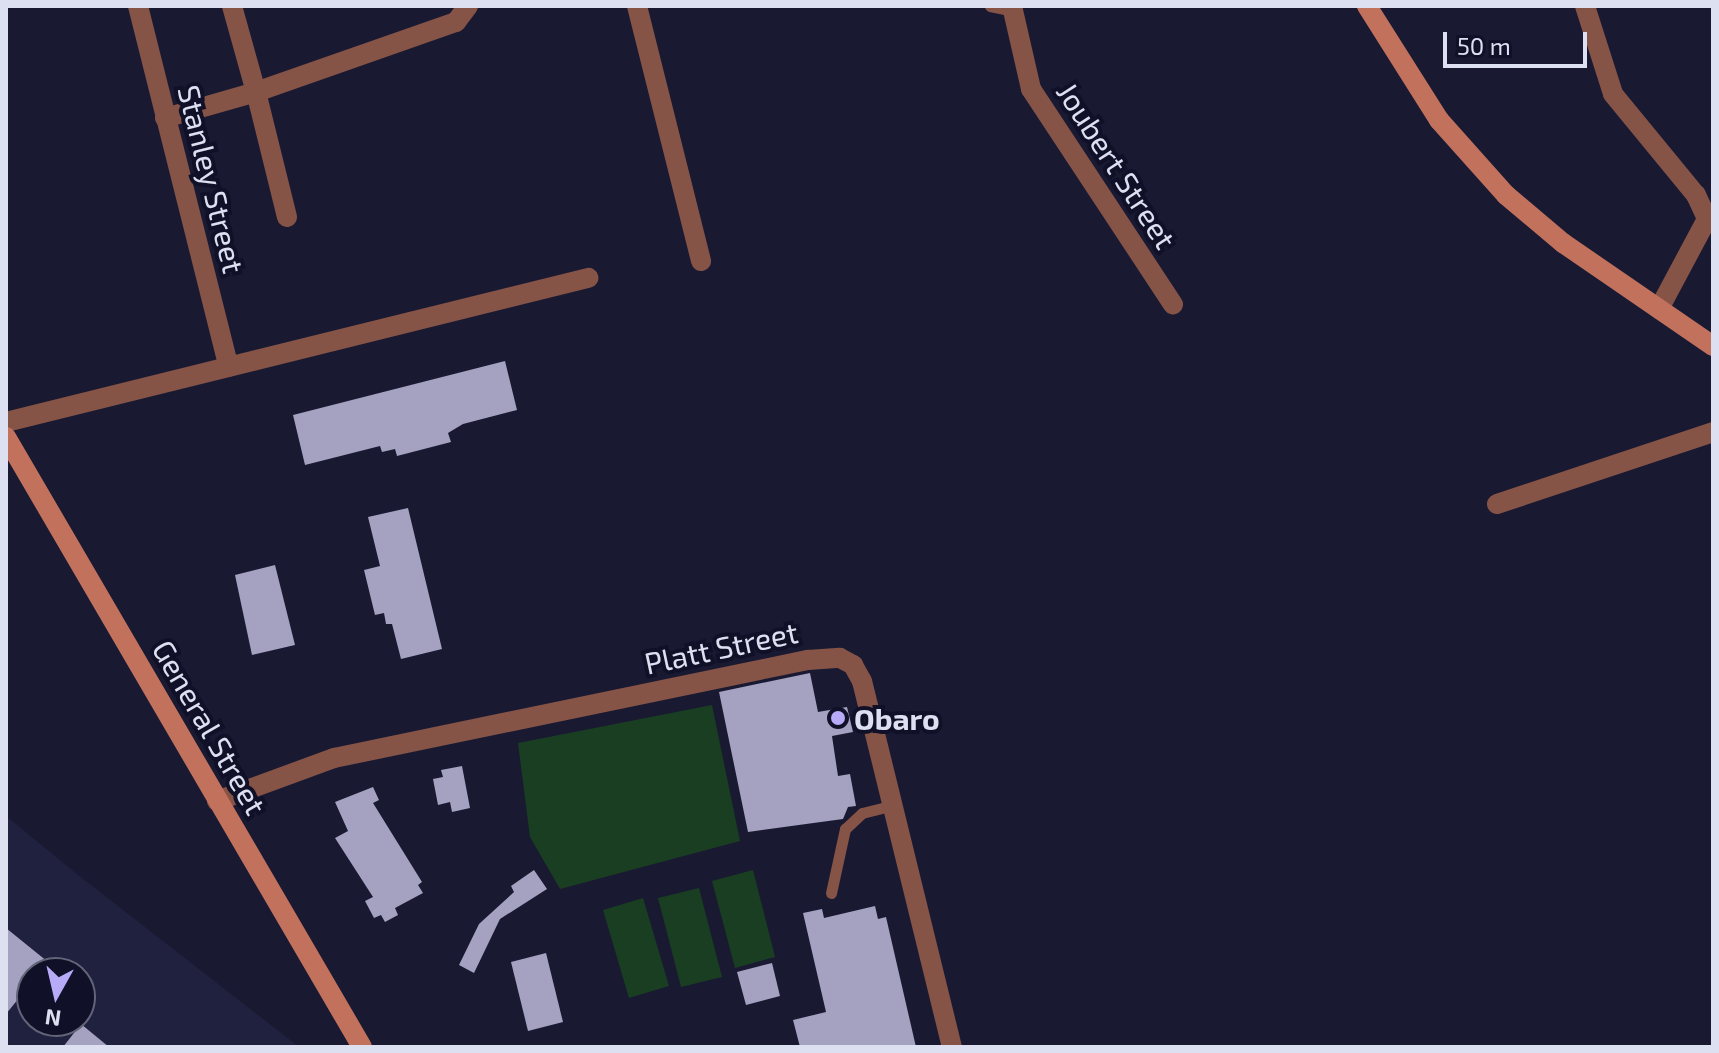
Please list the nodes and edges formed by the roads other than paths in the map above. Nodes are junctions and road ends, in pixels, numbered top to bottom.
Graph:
1 (138, 6) edge
2 (232, 6) edge
3 (468, 6) edge
4 (637, 6) edge
5 (990, 6) edge
6 (1367, 6) edge
7 (1585, 6) edge
8 (1012, 8) edge
9 (256, 92) junction
10 (165, 118) junction
11 (287, 217) dead end
12 (701, 261) dead end
13 (588, 278) dead end
14 (1173, 304) dead end
15 (1659, 309) junction
16 (1713, 346) edge
17 (229, 367) junction
18 (6, 422) edge
19 (1713, 432) edge
20 (6, 437) edge
21 (1497, 504) dead end
22 (217, 801) junction
23 (895, 805) junction
24 (831, 893) dead end
25 (362, 1047) edge
26 (952, 1047) edge

1 - 10 street, Stanley Street
2 - 9 street
3 - 9 street
4 - 12 street
5 - 8 lane
6 - 15 main road
7 - 15 street
8 - 14 street, Joubert Street
9 - 10 street
9 - 11 street
10 - 17 street, Stanley Street
13 - 17 street
15 - 16 main road
17 - 18 street
19 - 21 street
20 - 22 main road, General Street
22 - 23 street, Platt Street
22 - 25 main road, General Street
23 - 24 lane
23 - 26 street, Platt Street

